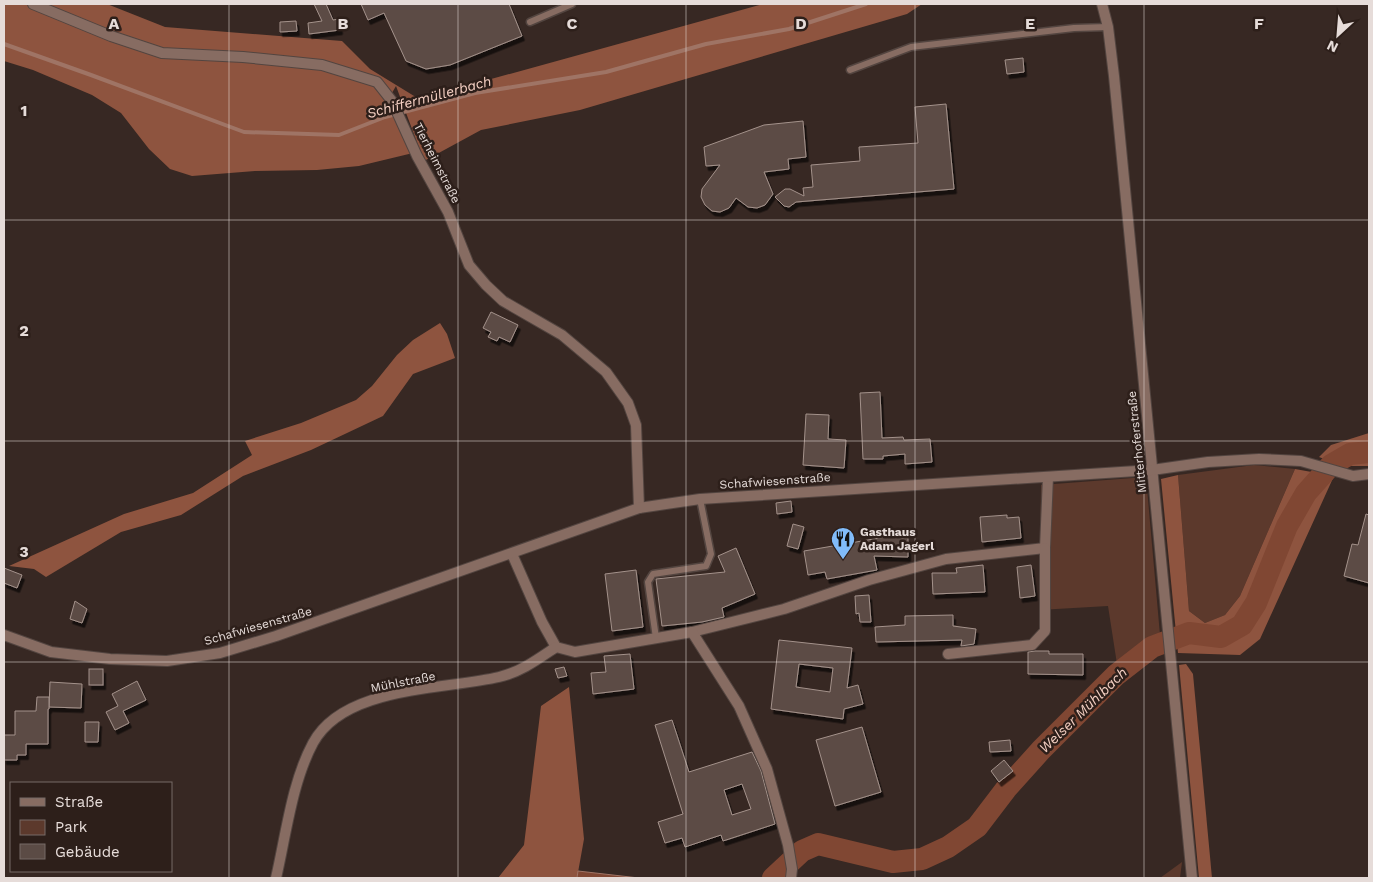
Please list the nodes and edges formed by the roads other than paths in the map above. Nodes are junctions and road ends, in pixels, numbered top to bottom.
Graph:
1 (33, 4) edge
2 (572, 4) edge
3 (1102, 4) edge
4 (530, 22) dead end
5 (1108, 27) junction
6 (850, 70) dead end
7 (1152, 470) junction
8 (1369, 474) edge
9 (1048, 477) junction
10 (700, 499) junction
11 (639, 508) junction
12 (1045, 548) junction
13 (512, 554) junction
14 (692, 632) junction
15 (4, 635) edge
16 (656, 638) junction
17 (556, 647) junction
18 (948, 654) dead end
19 (792, 874) edge
20 (276, 878) edge
21 (1192, 878) edge

1 - 11 street, Tierheimstraße
2 - 4 lane
3 - 5 street, Mitterhoferstraße
5 - 6 lane
5 - 7 street, Mitterhoferstraße
7 - 8 street, Schafwiesenstraße
7 - 9 street, Schafwiesenstraße
7 - 21 street, Mitterhoferstraße
9 - 10 street, Schafwiesenstraße
9 - 12 street
10 - 11 street, Schafwiesenstraße
10 - 16 lane
11 - 13 street, Schafwiesenstraße
12 - 14 street
12 - 18 street
13 - 15 street, Schafwiesenstraße
13 - 17 street
14 - 16 street
14 - 19 street
16 - 17 street
17 - 20 street, Mühlstraße

